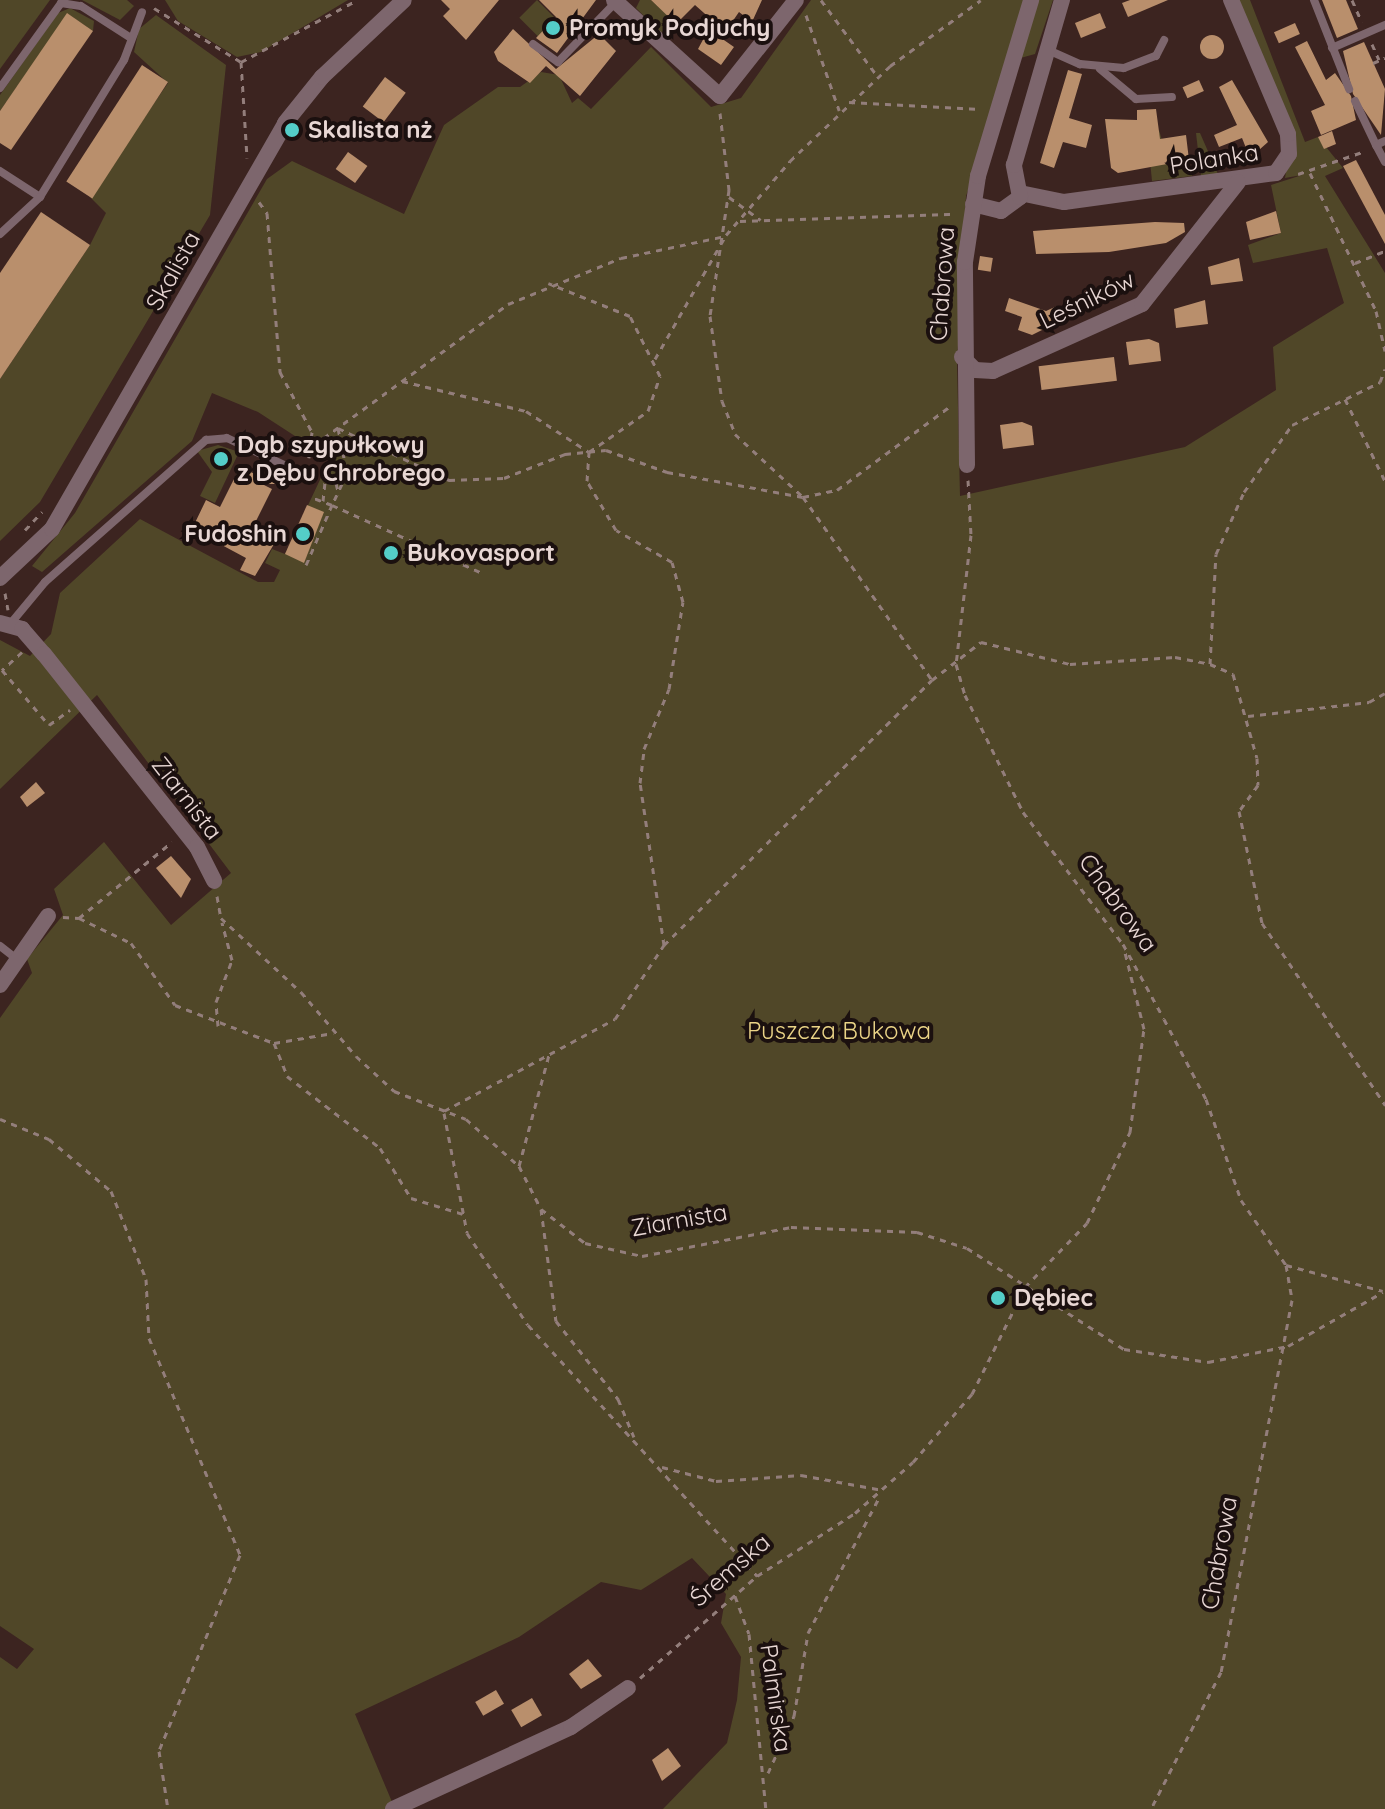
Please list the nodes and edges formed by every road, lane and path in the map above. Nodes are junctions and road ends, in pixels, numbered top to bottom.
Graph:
1 (357, 0) edge
2 (404, 0) edge
3 (821, 0) edge
4 (981, 0) edge
5 (1031, 0) edge
6 (1062, 0) edge
7 (1231, 0) edge
8 (1314, 0) edge
9 (615, 1) edge
10 (800, 3) edge
11 (155, 8) dead end
12 (142, 12) dead end
13 (1385, 25) edge
14 (131, 38) junction
15 (1164, 40) dead end
16 (533, 44) dead end
17 (1332, 48) junction
18 (1048, 50) junction
19 (1385, 58) edge
20 (241, 62) junction
21 (1373, 63) dead end
22 (1099, 68) junction
23 (878, 77) junction
24 (0, 88) edge
25 (1349, 89) dead end
26 (720, 96) junction
27 (1172, 97) dead end
28 (1355, 101) dead end
29 (849, 102) junction
30 (840, 111) junction
31 (1001, 111) junction
32 (302, 117) dead end
33 (326, 134) dead end
34 (1380, 143) edge
35 (1385, 162) edge
36 (0, 171) edge
37 (247, 173) dead end
38 (1310, 173) junction
39 (1298, 174) dead end
40 (1238, 182) junction
41 (1020, 193) junction
42 (40, 197) junction
43 (254, 197) dead end
44 (729, 197) junction
45 (972, 208) junction
46 (746, 212) junction
47 (738, 221) junction
48 (763, 221) junction
49 (0, 234) edge
50 (726, 235) junction
51 (1385, 251) edge
52 (1355, 263) junction
53 (548, 283) junction
54 (1385, 351) edge
55 (962, 357) junction
56 (655, 360) junction
57 (1385, 369) edge
58 (402, 381) junction
59 (1345, 399) junction
60 (963, 402) junction
61 (338, 428) junction
62 (314, 445) junction
63 (589, 452) junction
64 (309, 458) dead end
65 (967, 465) joint
66 (301, 473) dead end
67 (1385, 481) edge
68 (339, 495) junction
69 (311, 497) dead end
70 (803, 497) junction
71 (324, 503) junction
72 (332, 505) junction
73 (306, 565) dead end
74 (484, 574) dead end
75 (0, 578) edge
76 (5, 623) edge
77 (33, 642) junction
78 (956, 664) junction
79 (1210, 664) junction
80 (932, 680) junction
81 (1385, 693) edge
82 (82, 702) junction
83 (1248, 716) junction
84 (185, 832) junction
85 (214, 881) joint
86 (48, 916) joint
87 (79, 918) junction
88 (221, 918) junction
89 (1123, 944) junction
90 (664, 945) junction
91 (0, 946) edge
92 (18, 960) junction
93 (0, 985) edge
94 (218, 1026) junction
95 (335, 1032) junction
96 (274, 1043) junction
97 (549, 1055) junction
98 (1385, 1105) edge
99 (444, 1111) junction
100 (0, 1119) edge
101 (519, 1166) junction
102 (541, 1209) junction
103 (463, 1214) junction
104 (1286, 1265) junction
105 (1025, 1287) junction
106 (1384, 1292) edge
107 (1288, 1346) junction
108 (635, 1440) junction
109 (662, 1467) junction
110 (884, 1490) junction
111 (757, 1576) junction
112 (735, 1596) junction
113 (628, 1688) joint
114 (768, 1773) junction
115 (168, 1809) edge
116 (393, 1809) edge
117 (766, 1809) edge
118 (1151, 1809) edge

1 - 20 path
2 - 75 street, Skalista
3 - 23 path
4 - 23 path
5 - 31 street, Chabrowa
6 - 18 street
7 - 40 street, Polanka
8 - 17 lane
9 - 16 lane
9 - 26 street
10 - 26 street
10 - 30 path
11 - 20 path
12 - 14 lane
13 - 17 lane
14 - 24 lane
14 - 42 lane
15 - 22 lane
17 - 25 lane
18 - 22 lane
18 - 41 street
19 - 21 path
20 - 37 path
22 - 27 lane
23 - 29 path
26 - 44 path
28 - 34 lane
29 - 30 path
29 - 31 path
30 - 46 path
31 - 45 street, Chabrowa
32 - 33 path
34 - 35 lane
34 - 38 path
36 - 42 lane
38 - 39 path
38 - 52 path
40 - 41 street, Polanka
40 - 55 street, Leśników
41 - 45 street
42 - 49 lane
43 - 62 path
44 - 46 path
44 - 50 path
45 - 48 path
45 - 55 street, Chabrowa
46 - 47 path
46 - 48 path
47 - 48 path
47 - 50 path
50 - 53 path
50 - 56 path
50 - 70 path
51 - 52 path
52 - 54 path
53 - 56 path
53 - 58 path
55 - 60 street, Chabrowa
56 - 63 path
57 - 59 path
58 - 61 path
58 - 63 path
59 - 67 path
59 - 79 path
60 - 65 street, Chabrowa
60 - 70 path
61 - 62 path
61 - 63 path
61 - 68 path
62 - 64 path
63 - 70 path
63 - 90 path
65 - 78 path
66 - 76 lane
68 - 71 path
68 - 72 path
69 - 71 path
70 - 80 path
71 - 72 path
72 - 73 path
72 - 74 path
76 - 77 street, Ziarnista
77 - 82 street, Ziarnista
77 - 82 path
78 - 79 path
78 - 80 path
78 - 89 path, Chabrowa
79 - 83 path
80 - 90 path
81 - 83 path
82 - 84 street, Ziarnista
83 - 98 path
84 - 85 street, Ziarnista
84 - 87 path
85 - 88 path
86 - 87 path
86 - 92 street
87 - 94 path
88 - 94 path
88 - 95 path, Ziarnista
89 - 104 path, Chabrowa
89 - 105 path, Śremska
90 - 97 path
91 - 92 lane
92 - 93 street
94 - 96 path
95 - 96 path
95 - 99 path, Ziarnista
96 - 103 path
97 - 99 path
97 - 101 path
99 - 101 path, Ziarnista
99 - 103 path
100 - 115 path
101 - 102 path, Ziarnista
102 - 105 path, Ziarnista
102 - 108 path
103 - 108 path
104 - 106 path
104 - 107 path, Chabrowa
105 - 107 path, Ziarnista
105 - 110 path, Śremska
106 - 107 path, Ziarnista
107 - 118 path, Chabrowa
108 - 109 path
109 - 110 path
109 - 111 path
110 - 111 path, Śremska
110 - 114 path
111 - 112 path, Śremska
112 - 113 path, Śremska
112 - 114 path, Palmirska
113 - 116 street
114 - 117 path, Palmirska

